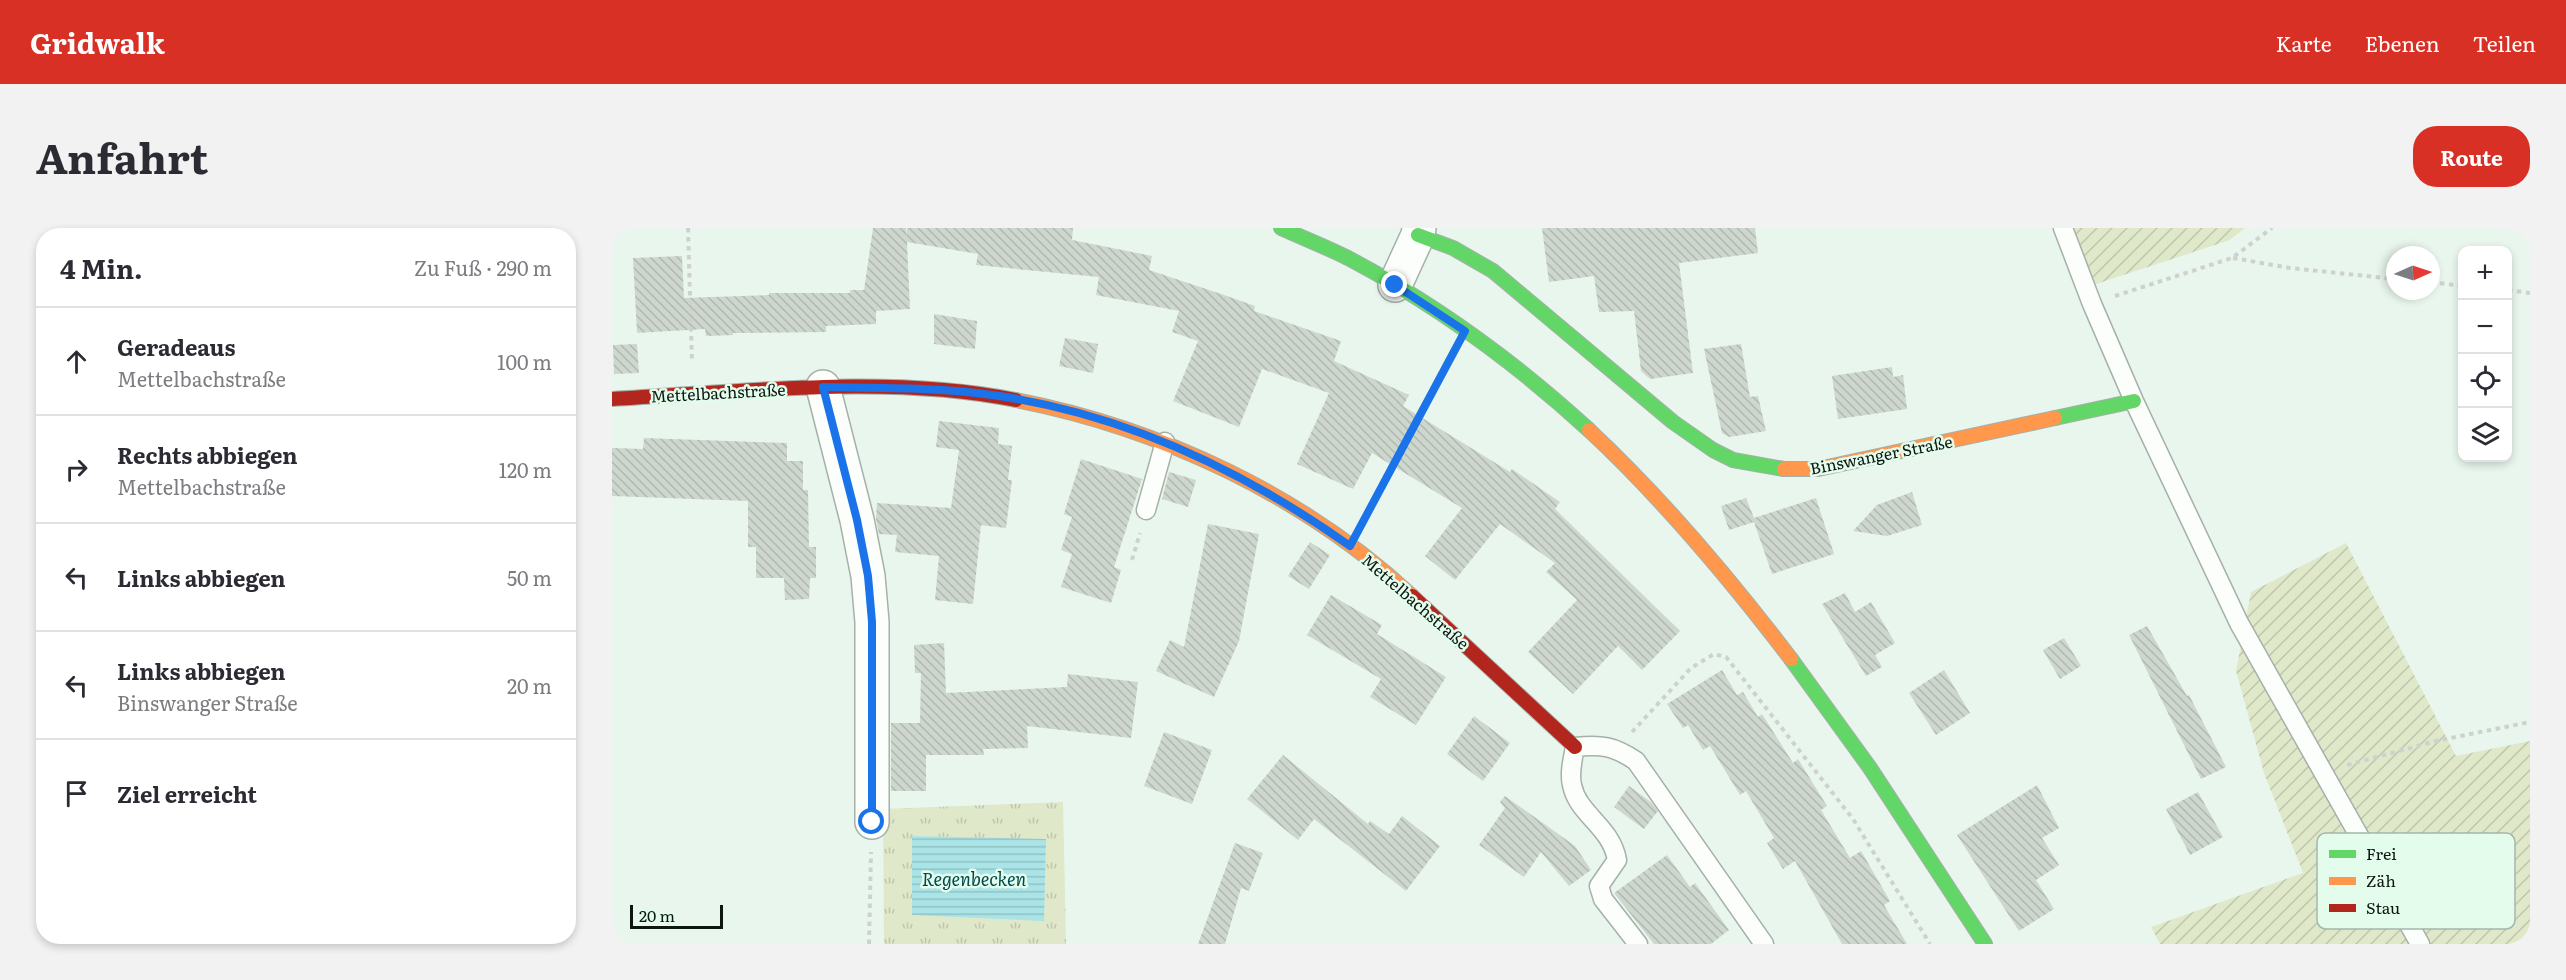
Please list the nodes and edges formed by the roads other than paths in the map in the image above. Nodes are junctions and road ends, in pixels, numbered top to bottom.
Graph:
1 (1281, 228) edge
2 (2063, 228) edge
3 (1418, 232) edge
4 (1395, 285) junction
5 (823, 387) junction
6 (612, 399) edge
7 (2134, 401) junction
8 (1165, 442) junction
9 (1146, 510) dead end
10 (1575, 747) junction
11 (872, 822) road end
12 (2358, 833) edge
13 (2412, 929) edge
14 (1638, 944) edge
15 (1764, 944) edge
16 (1985, 944) edge
17 (2420, 944) edge

1 - 4 street
2 - 7 lane
3 - 4 street
3 - 7 street, Binswanger Straße
4 - 16 street
5 - 6 street, Mettelbachstraße
5 - 8 street, Mettelbachstraße
5 - 11 street
7 - 12 lane
8 - 9 lane
8 - 10 street, Mettelbachstraße
10 - 14 lane
10 - 15 lane
13 - 17 lane

